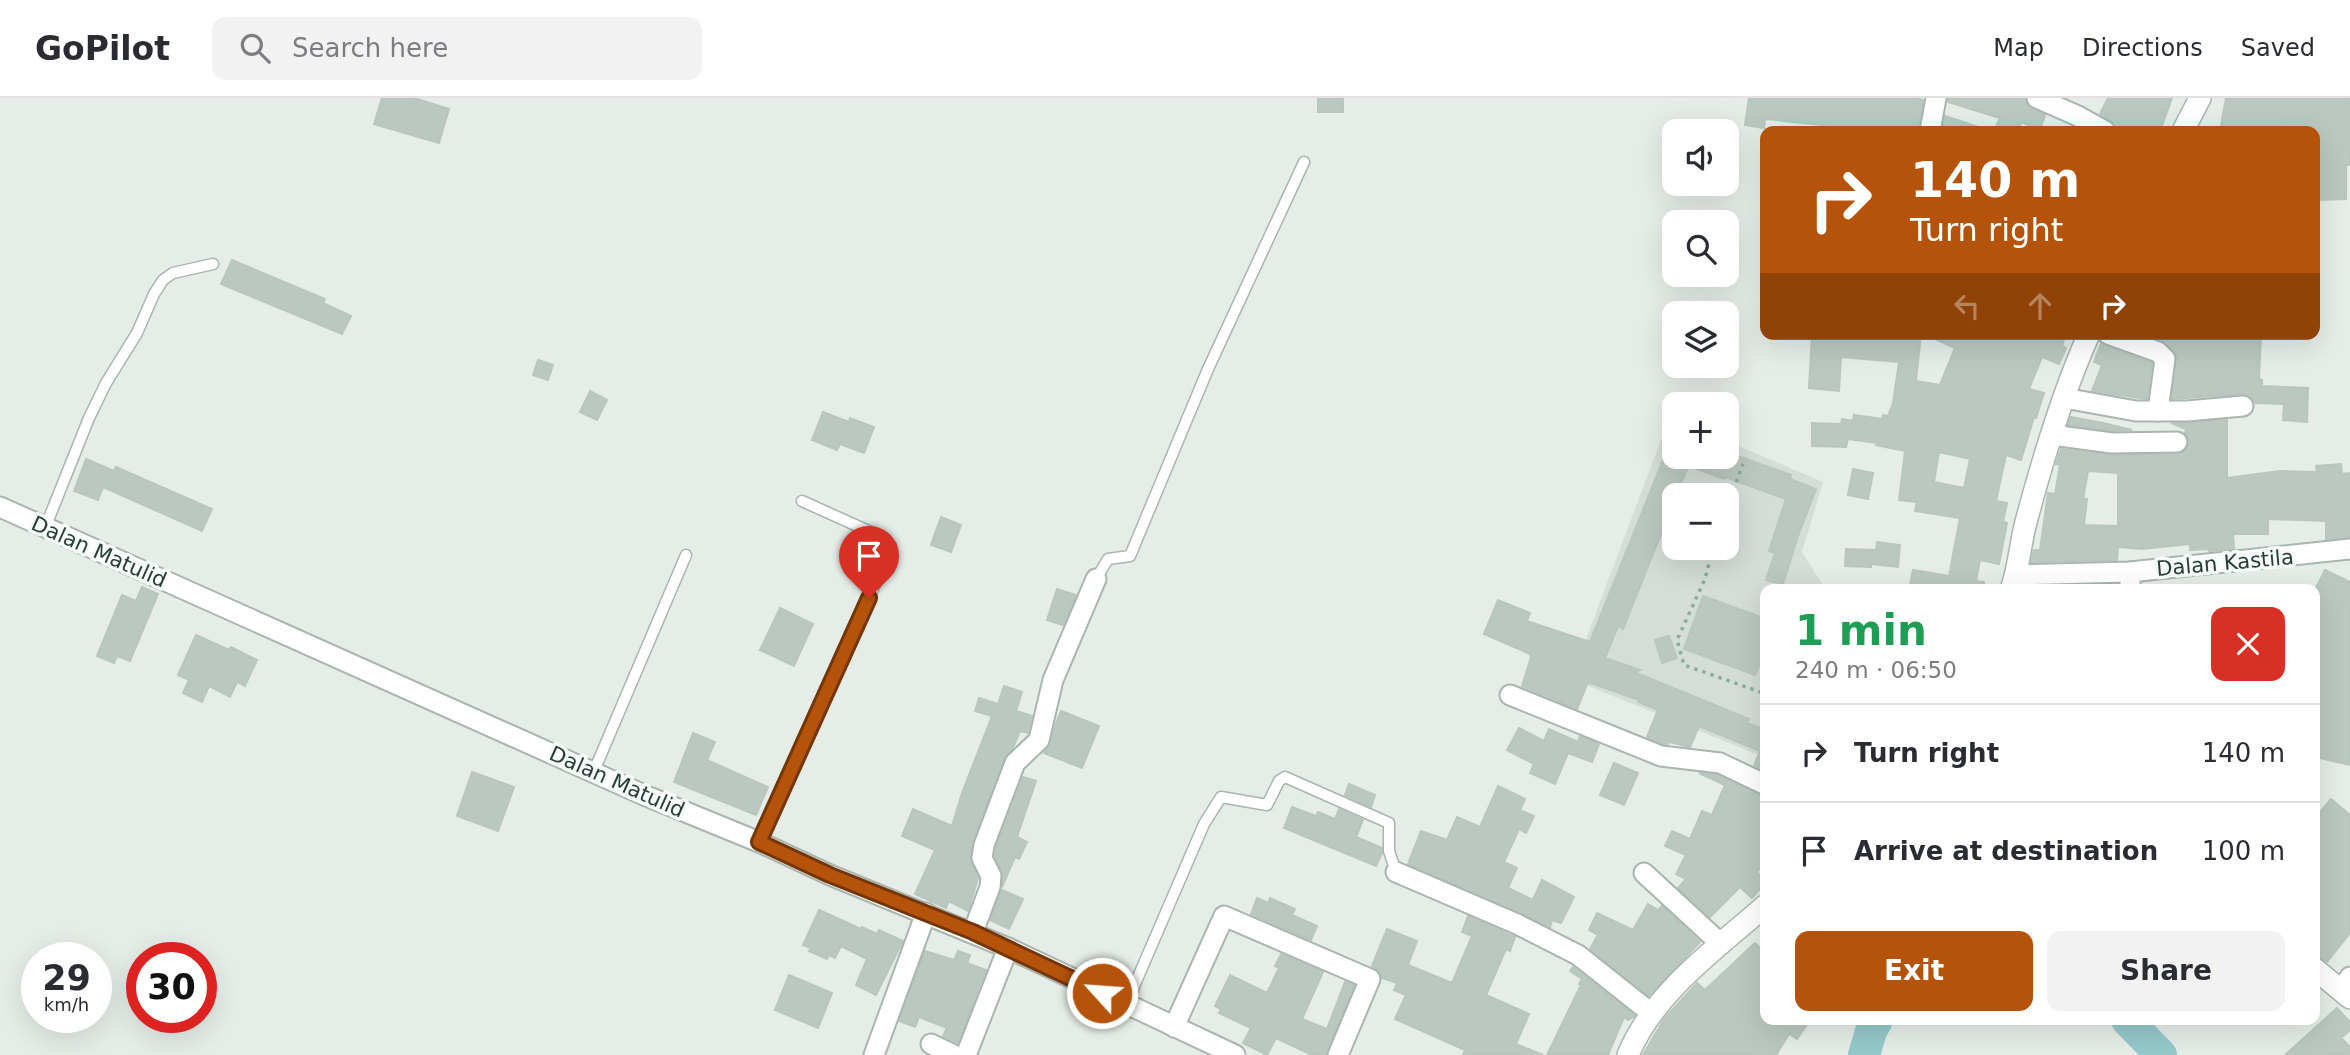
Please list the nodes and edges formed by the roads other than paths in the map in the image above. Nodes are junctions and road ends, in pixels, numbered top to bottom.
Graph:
1 (1936, 98) edge
2 (2037, 98) edge
3 (2200, 98) edge
4 (1931, 126) edge
5 (2096, 126) edge
6 (2186, 126) edge
7 (1304, 162) dead end
8 (213, 264) dead end
9 (2086, 340) edge
10 (2125, 340) edge
11 (2063, 398) junction
12 (2243, 406) dead end
13 (2158, 411) junction
14 (2052, 435) junction
15 (2177, 442) dead end
16 (802, 501) dead end
17 (0, 507) edge
18 (45, 529) junction
19 (2350, 549) edge
20 (686, 555) dead end
21 (1096, 579) joint
22 (2130, 581) edge
23 (2014, 583) edge
24 (1510, 695) dead end
25 (594, 771) junction
26 (1760, 782) edge
27 (759, 842) junction
28 (1396, 872) joint
29 (1644, 873) dead end
30 (1760, 910) edge
31 (926, 913) junction
32 (973, 932) junction
33 (1721, 944) junction
34 (1008, 948) junction
35 (2320, 972) edge
36 (2347, 988) edge
37 (1126, 1004) junction
38 (1651, 1013) junction
39 (1174, 1027) junction
40 (931, 1044) dead end
41 (874, 1055) edge
42 (954, 1055) edge
43 (966, 1055) edge
44 (1235, 1055) edge
45 (1338, 1055) edge
46 (1628, 1055) edge

1 - 4 street
2 - 5 street
3 - 6 street
7 - 21 lane
8 - 18 lane
9 - 11 street
10 - 13 street
11 - 13 street
11 - 14 street
12 - 13 street
14 - 15 street
14 - 23 street
16 - 27 lane
17 - 18 street, Dalan Matulid
18 - 25 street, Dalan Matulid
19 - 22 street, Dalan Kastila
20 - 25 lane
21 - 32 street
22 - 23 street, Dalan Kastila
24 - 26 street
25 - 27 street, Dalan Matulid
27 - 31 street, Dalan Matulid
28 - 37 lane
28 - 38 street
29 - 33 street
30 - 33 street
31 - 32 street, Dalan Matulid
31 - 41 street
32 - 34 street, Dalan Matulid
33 - 38 street
34 - 37 street, Dalan Matulid
34 - 43 street
35 - 36 street
37 - 39 street, Dalan Matulid
38 - 46 street
39 - 44 street, Dalan Matulid
39 - 45 street
40 - 42 street

